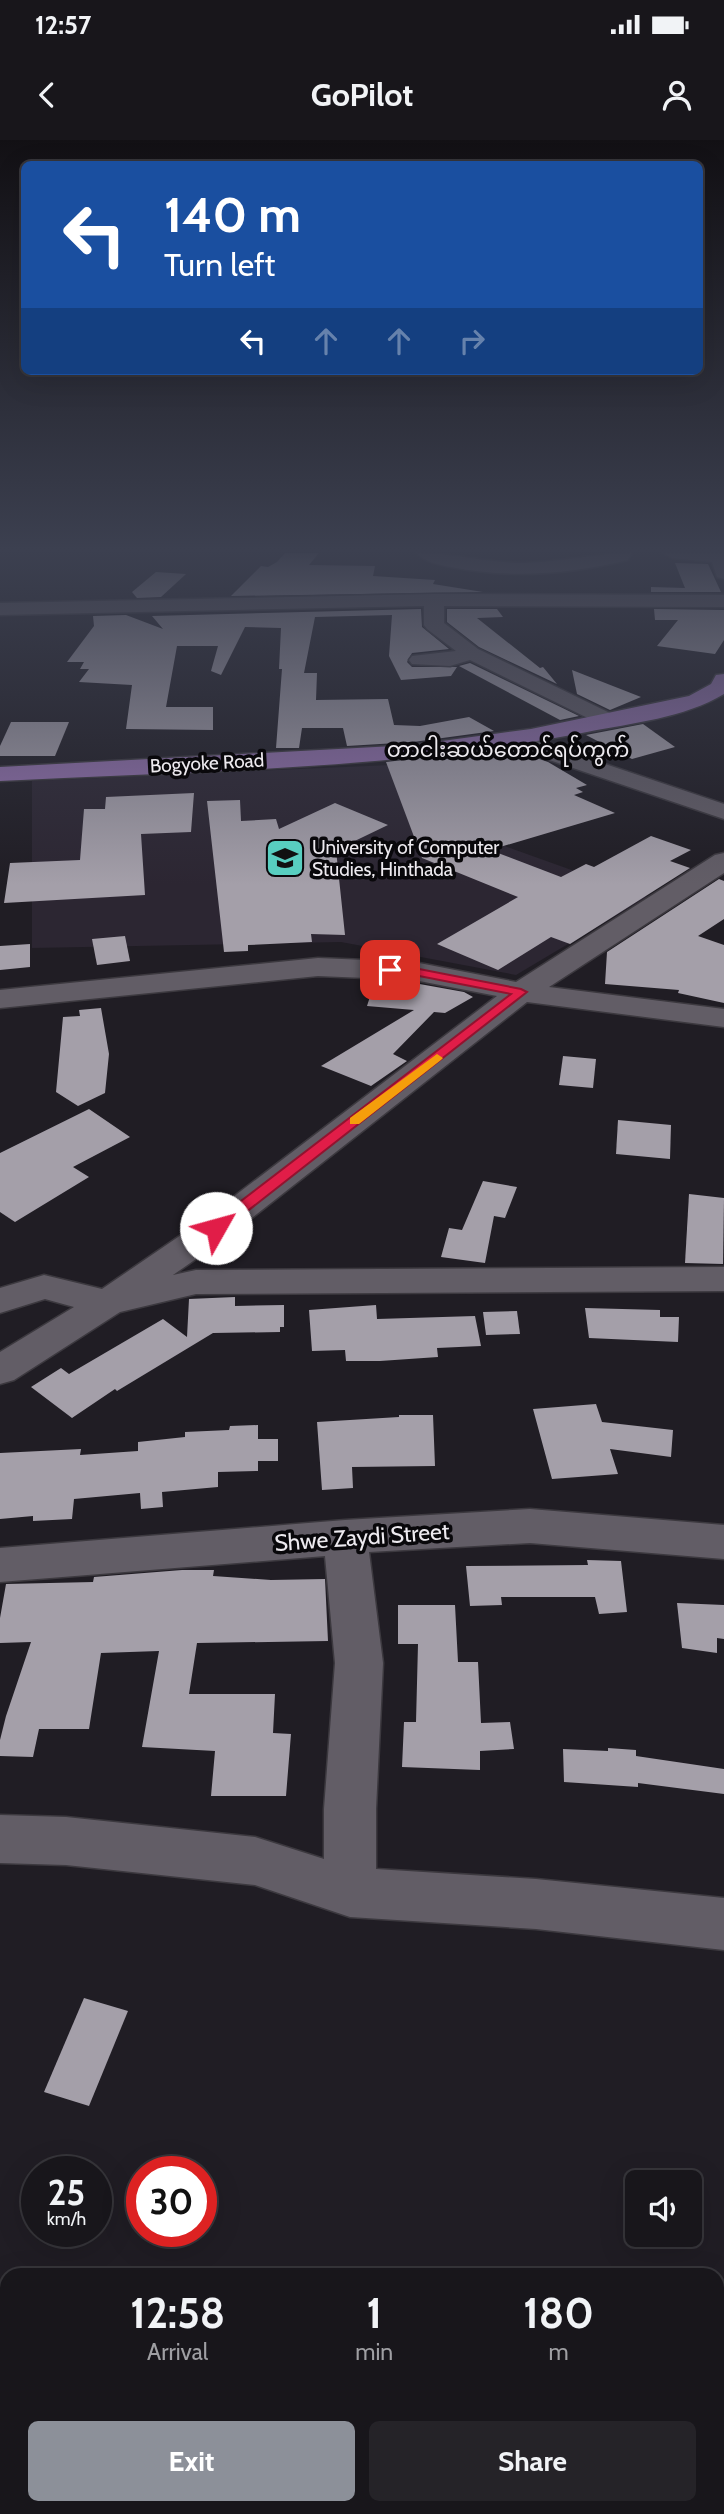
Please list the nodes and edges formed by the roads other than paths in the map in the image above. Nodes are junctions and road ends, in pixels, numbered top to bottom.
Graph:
1 (493, 664) edge
2 (723, 686) edge
3 (606, 720) junction
4 (510, 739) junction
5 (0, 774) edge
6 (724, 812) edge
7 (724, 861) edge
8 (521, 992) junction
9 (0, 999) edge
10 (724, 1017) edge
11 (724, 1279) edge
12 (0, 1301) edge
13 (108, 1303) junction
14 (0, 1370) edge
15 (345, 1537) junction
16 (724, 1542) edge
17 (0, 1565) edge
18 (0, 1839) edge
19 (351, 1892) junction
20 (724, 1924) edge

1 - 3 street
2 - 3 main road, Bogyoke Road
3 - 4 main road, Bogyoke Road
4 - 5 main road, Bogyoke Road
4 - 6 street
7 - 8 street
8 - 9 street
8 - 10 street
8 - 13 street
11 - 13 street
12 - 13 street
13 - 14 street
15 - 16 street, Shwe Zaydi Street
15 - 17 street, Shwe Zaydi Street
15 - 19 street
18 - 19 street
19 - 20 street

